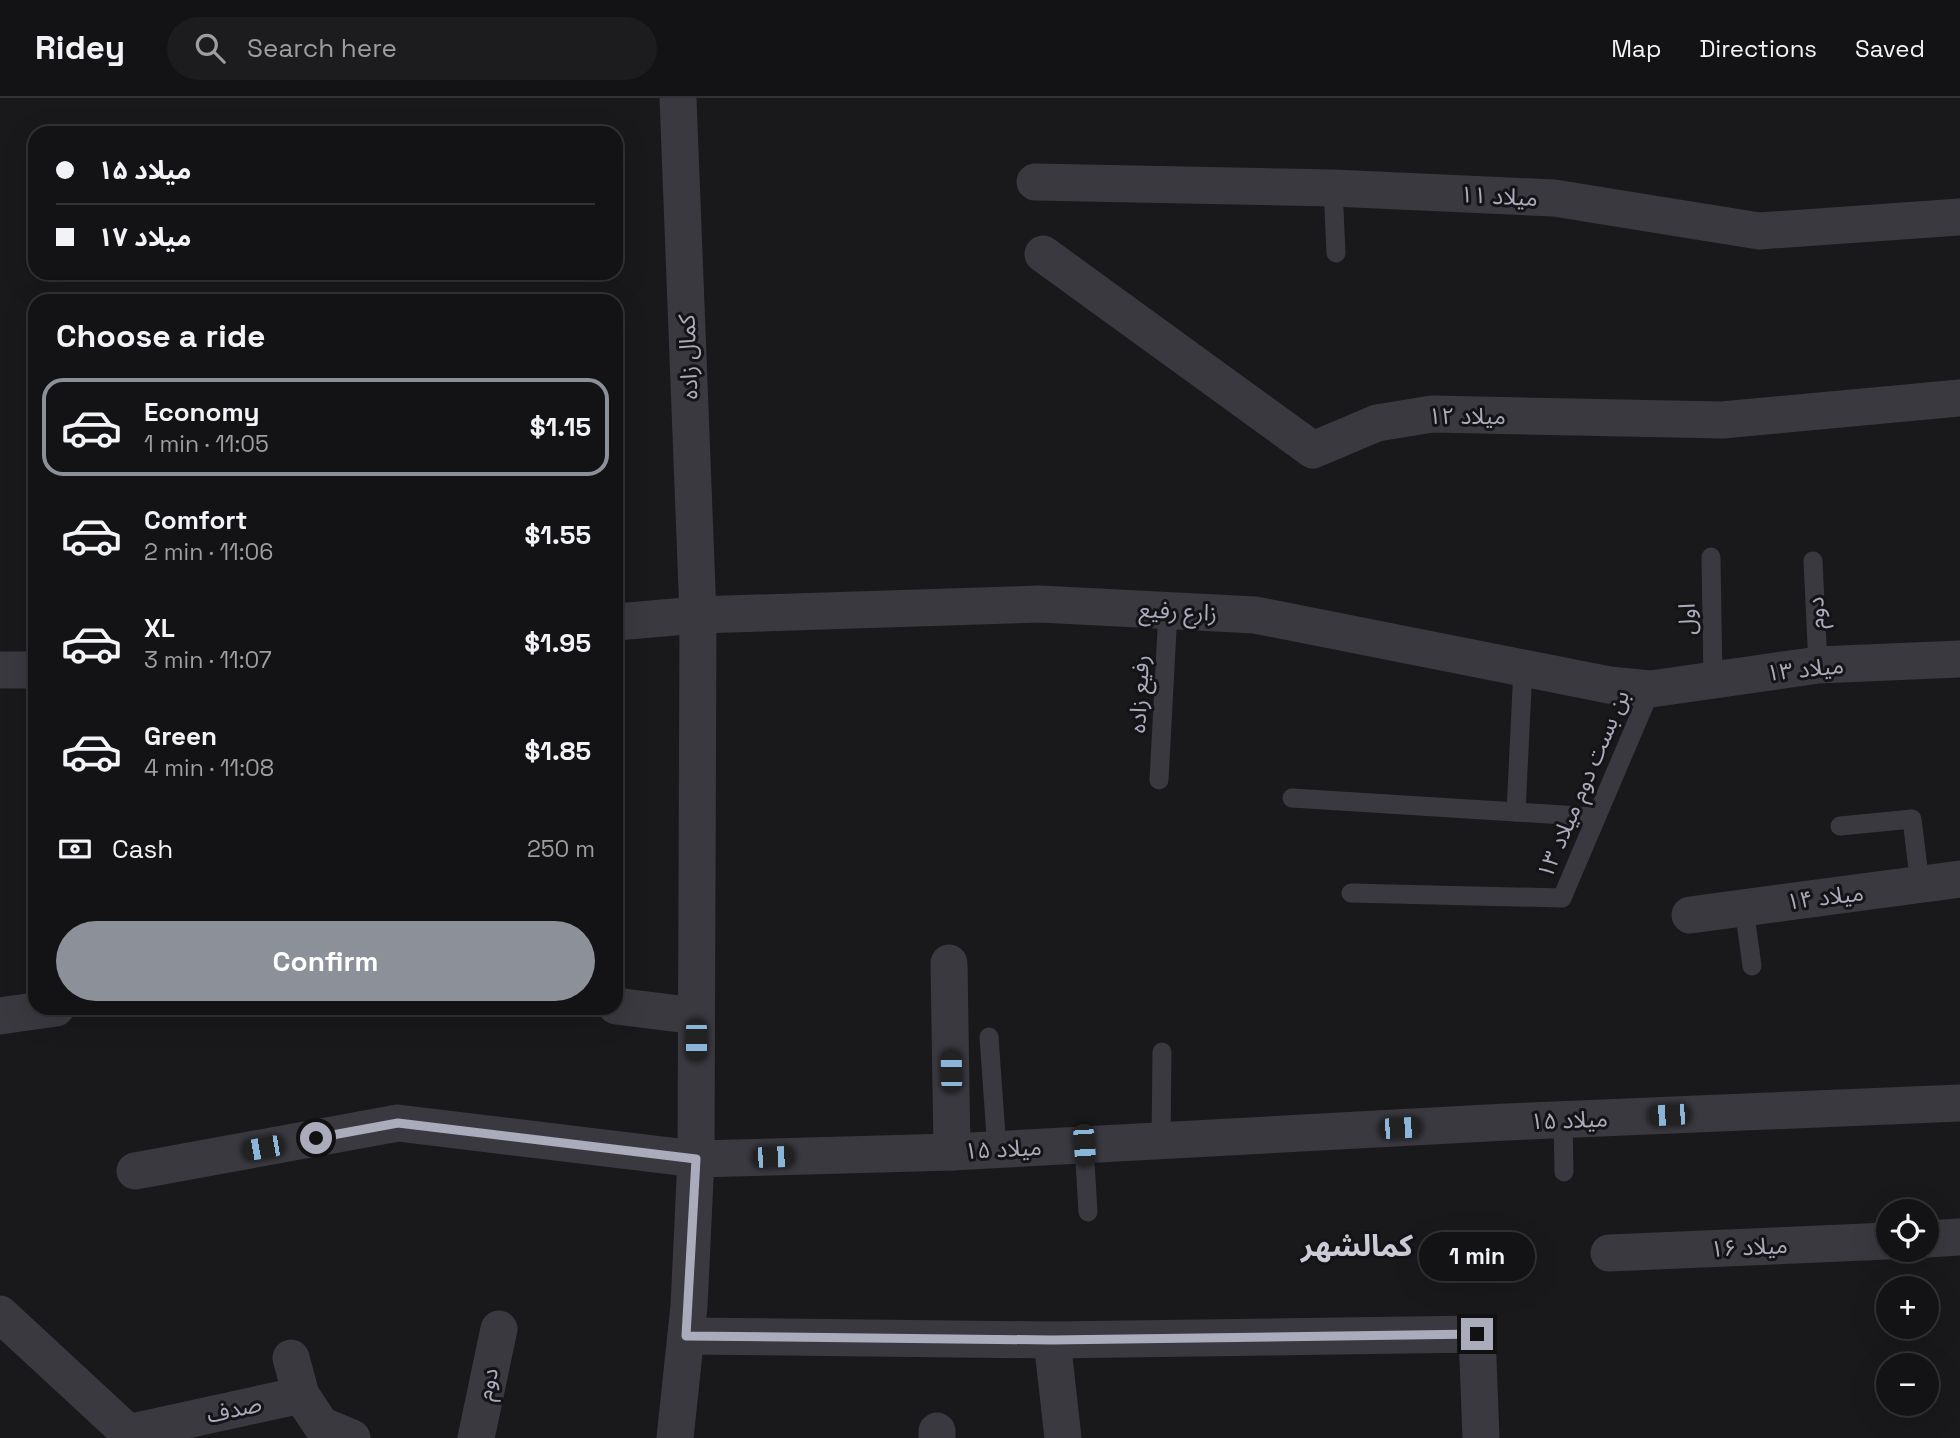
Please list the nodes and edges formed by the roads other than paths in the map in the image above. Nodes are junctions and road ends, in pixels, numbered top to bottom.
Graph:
1 (678, 98) edge
2 (1035, 182) dead end
3 (1333, 188) junction
4 (1960, 217) edge
5 (1336, 253) dead end
6 (1043, 254) dead end
7 (1960, 398) edge
8 (1711, 557) dead end
9 (1813, 561) dead end
10 (1168, 611) junction
11 (698, 615) junction
12 (623, 621) edge
13 (1960, 659) edge
14 (1818, 666) junction
15 (1523, 668) junction
16 (0, 670) edge
17 (28, 670) edge
18 (1713, 680) junction
19 (1651, 689) junction
20 (1159, 780) dead end
21 (1292, 798) dead end
22 (1516, 812) junction
23 (1596, 817) junction
24 (1840, 825) dead end
25 (1960, 880) edge
26 (1920, 885) junction
27 (1351, 893) dead end
28 (1744, 908) junction
29 (1690, 915) dead end
30 (949, 963) dead end
31 (1752, 966) dead end
32 (623, 1007) edge
33 (28, 1012) edge
34 (0, 1016) edge
35 (696, 1016) junction
36 (989, 1037) dead end
37 (1162, 1052) dead end
38 (1960, 1103) edge
39 (1563, 1120) junction
40 (1161, 1140) junction
41 (1084, 1145) junction
42 (997, 1150) junction
43 (952, 1152) junction
44 (696, 1159) junction
45 (135, 1171) dead end
46 (1564, 1172) dead end
47 (1088, 1212) dead end
48 (1960, 1237) edge
49 (1939, 1238) edge
50 (1876, 1242) edge
51 (1609, 1253) dead end
52 (0, 1314) edge
53 (499, 1329) dead end
54 (686, 1336) junction
55 (1052, 1340) junction
56 (291, 1358) dead end
57 (301, 1395) junction
58 (131, 1436) edge
59 (352, 1438) edge
60 (476, 1438) edge
61 (675, 1438) edge
62 (1063, 1438) edge
63 (1480, 1438) edge

1 - 11 street, کمال زاده
2 - 3 street, میلاد ۱۱
3 - 4 street, میلاد ۱۱
3 - 5 lane
6 - 7 street, میلاد ۱۲
8 - 18 lane, اول
9 - 14 lane, دوم
10 - 11 street, زارع رفیع
10 - 15 street, زارع رفیع
10 - 20 lane, رفیع زاده
11 - 12 street, زارع رفیع
11 - 35 street, کمال زاده
13 - 14 street, میلاد ۱۳
14 - 18 street, میلاد ۱۳
15 - 19 street, زارع رفیع
15 - 22 lane
16 - 17 street
18 - 19 street, میلاد ۱۳
19 - 23 lane, بن بست دوم میلاد ۱۳
21 - 22 lane
22 - 23 lane
23 - 27 lane, بن بست دوم میلاد ۱۳
24 - 26 lane
25 - 26 street, میلاد ۱۴
26 - 28 street, میلاد ۱۴
28 - 29 street, میلاد ۱۴
28 - 31 lane
30 - 43 street
32 - 35 street
33 - 34 street
35 - 44 street, کمال زاده
36 - 42 lane
37 - 40 lane
38 - 39 street, میلاد ۱۵
39 - 40 street, میلاد ۱۵
39 - 46 lane
40 - 41 street, میلاد ۱۵
41 - 42 street, میلاد ۱۵
41 - 47 lane
42 - 43 street, میلاد ۱۵
43 - 44 street, میلاد ۱۵
44 - 45 street, میلاد ۱۵
44 - 54 street, کمال زاده
48 - 49 street
50 - 51 street, میلاد ۱۶
52 - 58 street
53 - 60 street, دوم
54 - 55 street
54 - 61 street, کمال زاده
55 - 62 street
55 - 63 street
56 - 57 street
57 - 58 street, صدف
57 - 59 street

